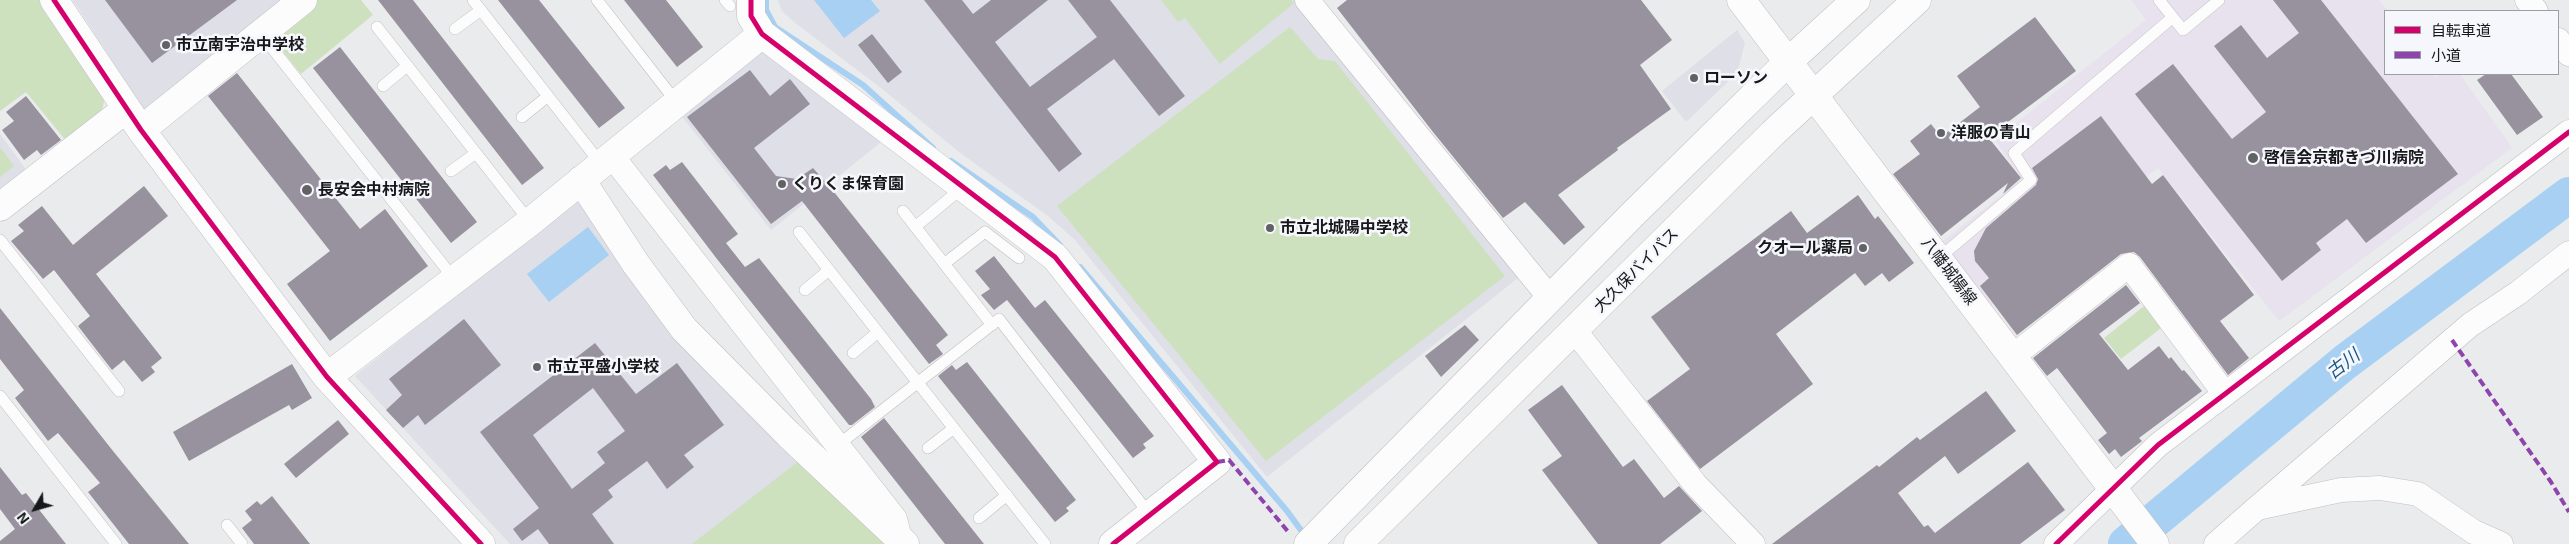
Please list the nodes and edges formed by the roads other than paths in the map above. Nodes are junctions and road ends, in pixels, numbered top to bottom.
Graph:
1 (54, 0) edge
2 (303, 0) edge
3 (473, 0) edge
4 (597, 0) edge
5 (1307, 0) edge
6 (1741, 0) edge
7 (1856, 0) edge
8 (1917, 0) edge
9 (2160, 0) edge
10 (2219, 0) edge
11 (2527, 0) edge
12 (735, 2) edge
13 (481, 10) junction
14 (2535, 10) edge
15 (2172, 17) junction
16 (377, 27) dead end
17 (455, 29) dead end
18 (261, 33) junction
19 (762, 34) junction
20 (2559, 41) edge
21 (2569, 54) edge
22 (1788, 62) junction
23 (407, 66) junction
24 (383, 86) dead end
25 (1814, 94) junction
26 (548, 97) junction
27 (678, 103) junction
28 (522, 117) dead end
29 (134, 120) junction
30 (2569, 132) edge
31 (476, 153) junction
32 (598, 167) junction
33 (451, 171) dead end
34 (962, 188) junction
35 (0, 207) edge
36 (903, 211) dead end
37 (530, 222) junction
38 (915, 227) junction
39 (799, 232) dead end
40 (0, 240) edge
41 (2569, 252) edge
42 (1020, 258) dead end
43 (1939, 258) junction
44 (944, 264) junction
45 (829, 270) junction
46 (455, 280) junction
47 (805, 290) dead end
48 (1550, 298) junction
49 (992, 325) junction
50 (1575, 331) junction
51 (878, 332) junction
52 (853, 353) dead end
53 (2013, 356) junction
54 (328, 377) junction
55 (918, 383) junction
56 (119, 391) dead end
57 (2226, 394) junction
58 (0, 396) edge
59 (954, 428) junction
60 (838, 445) junction
61 (928, 448) dead end
62 (2117, 494) junction
63 (1007, 496) junction
64 (2257, 508) junction
65 (1150, 515) junction
66 (979, 518) dead end
67 (227, 525) dead end
68 (902, 541) edge
69 (116, 544) edge
70 (242, 544) edge
71 (482, 544) edge
72 (1045, 544) edge
73 (1112, 544) edge
74 (1308, 544) edge
75 (1358, 544) edge
76 (1753, 544) edge
77 (2056, 544) edge
78 (2155, 544) edge
79 (2216, 544) edge
80 (2501, 544) edge

1 - 29 main road
2 - 18 main road
3 - 13 lane
4 - 27 lane
5 - 48 street
6 - 22 main road, 八幡城陽線
7 - 22 main road
8 - 25 main road, 大久保バイパス
9 - 15 lane
10 - 15 lane
11 - 14 street
12 - 19 main road
13 - 17 lane
13 - 26 lane
15 - 43 lane
16 - 23 lane
18 - 29 main road
18 - 46 lane
19 - 27 main road
19 - 34 main road
20 - 21 street
22 - 25 main road, 八幡城陽線
22 - 48 main road
23 - 24 lane
23 - 31 lane
25 - 43 main road, 八幡城陽線
25 - 50 main road, 大久保バイパス
26 - 28 lane
26 - 32 lane
27 - 32 main road
29 - 35 main road
29 - 54 main road
30 - 57 street
31 - 33 lane
31 - 37 lane
32 - 37 main road
32 - 60 street
32 - 68 main road
34 - 38 lane
34 - 65 main road
36 - 38 lane
37 - 46 main road
38 - 44 lane
39 - 45 lane
40 - 56 lane
41 - 64 street
42 - 44 lane
43 - 53 main road, 八幡城陽線
44 - 49 lane
45 - 47 lane
45 - 51 lane
46 - 54 main road
48 - 74 main road
49 - 55 lane
49 - 65 lane
50 - 75 main road, 大久保バイパス
50 - 76 street
51 - 52 lane
51 - 55 lane
53 - 57 street
53 - 62 main road, 八幡城陽線
54 - 71 main road
55 - 59 lane
55 - 60 lane
57 - 62 street
58 - 69 lane
59 - 61 lane
59 - 63 lane
60 - 68 street
62 - 77 street
62 - 78 main road, 八幡城陽線
63 - 66 lane
63 - 72 lane
64 - 79 street
64 - 80 street
65 - 73 main road
67 - 70 lane

